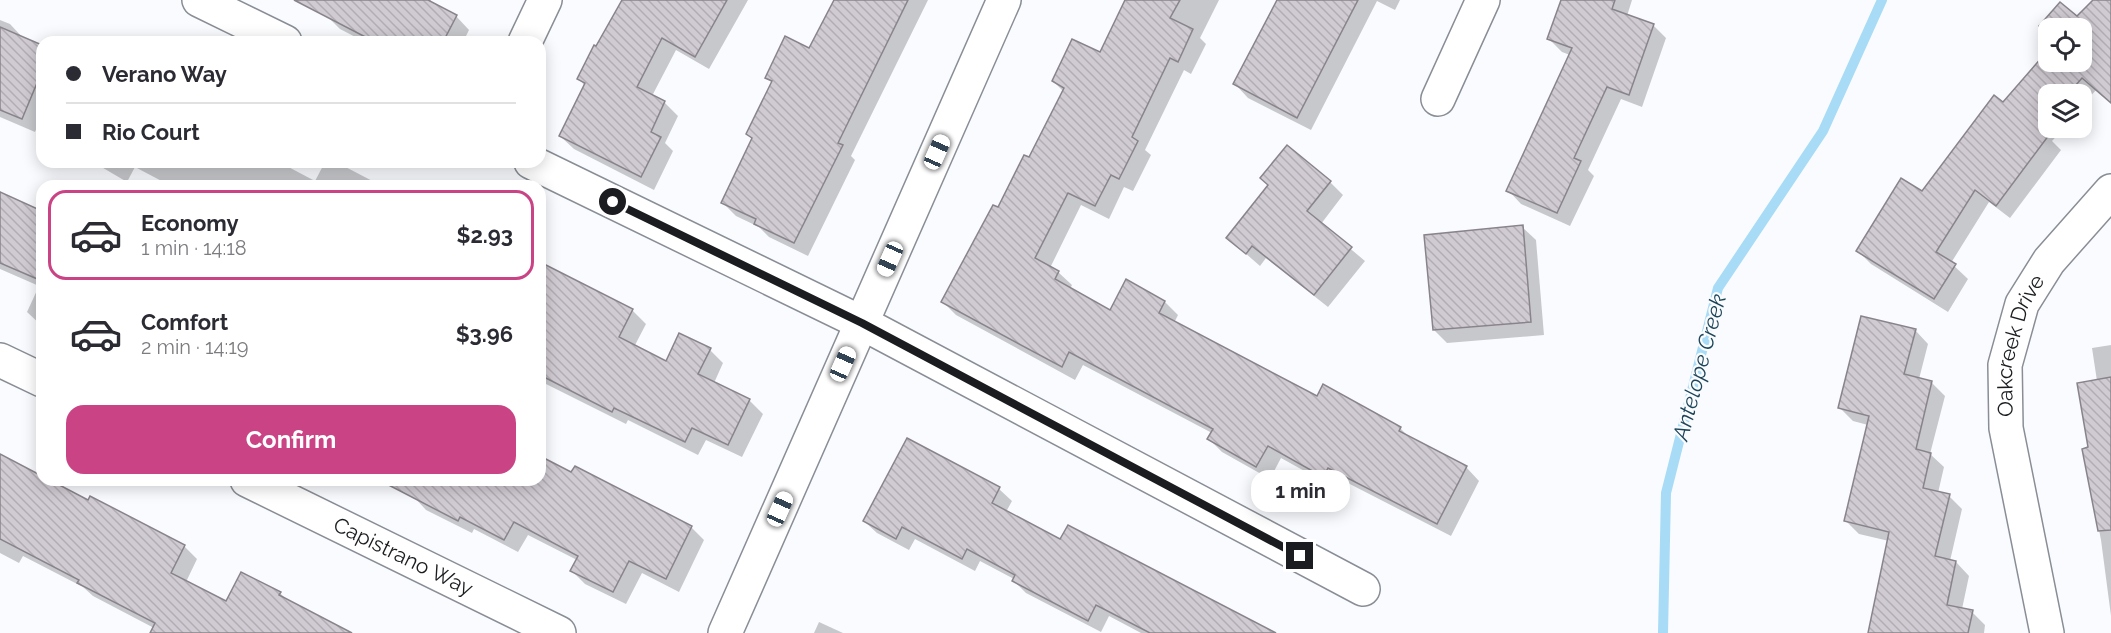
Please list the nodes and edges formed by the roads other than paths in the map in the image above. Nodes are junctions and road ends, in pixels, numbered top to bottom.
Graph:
1 (199, 0) edge
2 (544, 0) edge
3 (1004, 0) edge
4 (1483, 0) edge
5 (273, 36) edge
6 (528, 36) edge
7 (1438, 99) dead end
8 (543, 168) edge
9 (2111, 191) edge
10 (862, 323) junction
11 (0, 360) edge
12 (36, 377) edge
13 (259, 486) edge
14 (1363, 589) dead end
15 (559, 633) edge
16 (725, 633) edge
17 (2047, 633) edge

1 - 5 street
2 - 6 street
3 - 10 street
4 - 7 street
8 - 10 street
9 - 17 street, Oakcreek Drive
10 - 14 street
10 - 16 street
11 - 12 street
13 - 15 street, Capistrano Way

